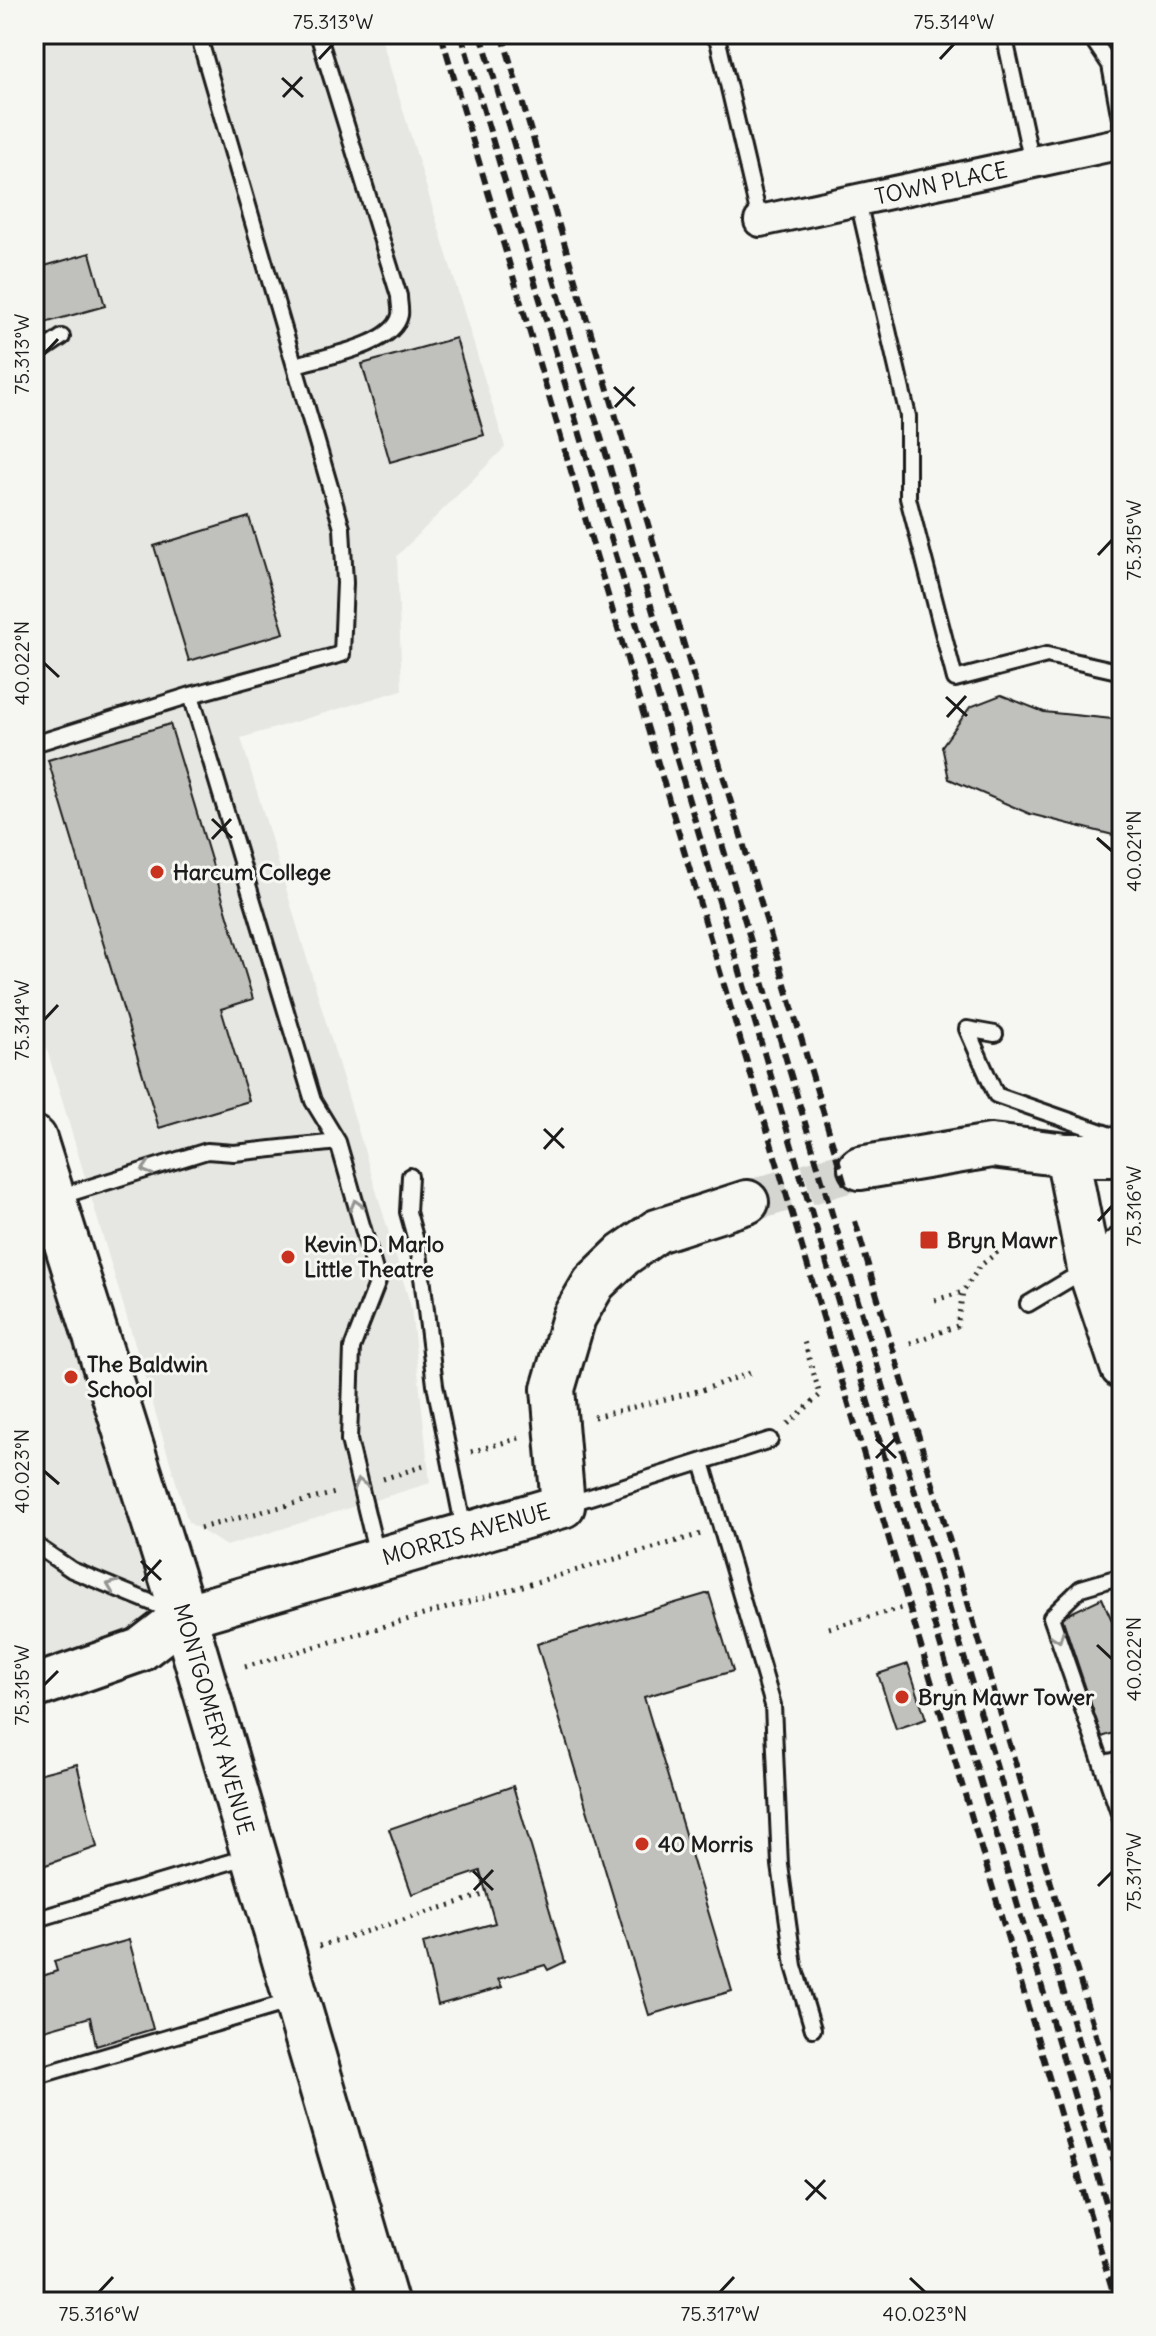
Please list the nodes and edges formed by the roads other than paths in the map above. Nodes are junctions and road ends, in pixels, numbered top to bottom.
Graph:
1 (198, 34) edge
2 (318, 34) edge
3 (712, 34) edge
4 (1004, 34) edge
5 (1089, 34) edge
6 (1122, 130) edge
7 (1122, 143) edge
8 (1032, 163) junction
9 (858, 201) junction
10 (760, 221) joint
11 (62, 337) dead end
12 (34, 356) edge
13 (296, 365) junction
14 (1122, 672) edge
15 (191, 695) junction
16 (34, 744) edge
17 (995, 1034) dead end
18 (34, 1139) edge
19 (1122, 1139) edge
20 (338, 1142) junction
21 (1067, 1155) junction
22 (1122, 1155) edge
23 (860, 1168) tunnel mouth
24 (410, 1176) dead end
25 (53, 1199) junction
26 (747, 1202) tunnel mouth
27 (1106, 1258) edge
28 (1028, 1304) dead end
29 (1122, 1367) edge
30 (770, 1440) road end
31 (702, 1462) junction
32 (563, 1506) junction
33 (465, 1534) junction
34 (34, 1544) edge
35 (379, 1560) junction
36 (1122, 1576) edge
37 (184, 1616) junction
38 (34, 1687) edge
39 (1122, 1759) edge
40 (1104, 1763) junction
41 (1122, 1822) edge
42 (254, 1855) junction
43 (34, 1920) edge
44 (296, 2000) junction
45 (813, 2029) dead end
46 (34, 2077) edge
47 (385, 2302) edge

1 - 13 lane
2 - 13 lane
3 - 10 lane
4 - 8 lane
5 - 6 lane
7 - 8 street, TOWN PLACE
8 - 9 street, TOWN PLACE
9 - 10 street, TOWN PLACE
9 - 14 lane
11 - 12 lane
13 - 15 lane
15 - 16 lane
15 - 20 lane
17 - 19 lane
18 - 25 main road, MONTGOMERY AVENUE
20 -> 25 lane
35 -> 20 lane
21 - 22 street
21 - 23 street
21 - 27 street
24 - 33 lane
25 - 37 main road, MONTGOMERY AVENUE
26 - 32 street, MORRIS AVENUE
27 - 28 lane
27 - 29 street
30 - 31 lane
31 - 32 lane
31 - 45 lane
32 - 33 street, MORRIS AVENUE
33 - 35 street, MORRIS AVENUE
37 -> 34 lane
35 - 37 street, MORRIS AVENUE
36 -> 40 lane
37 - 38 street, MORRIS AVENUE
37 - 42 main road, MONTGOMERY AVENUE
39 - 40 lane
40 - 41 lane
42 - 43 lane
42 - 44 main road, MONTGOMERY AVENUE
44 - 46 lane
44 - 47 main road, MONTGOMERY AVENUE

